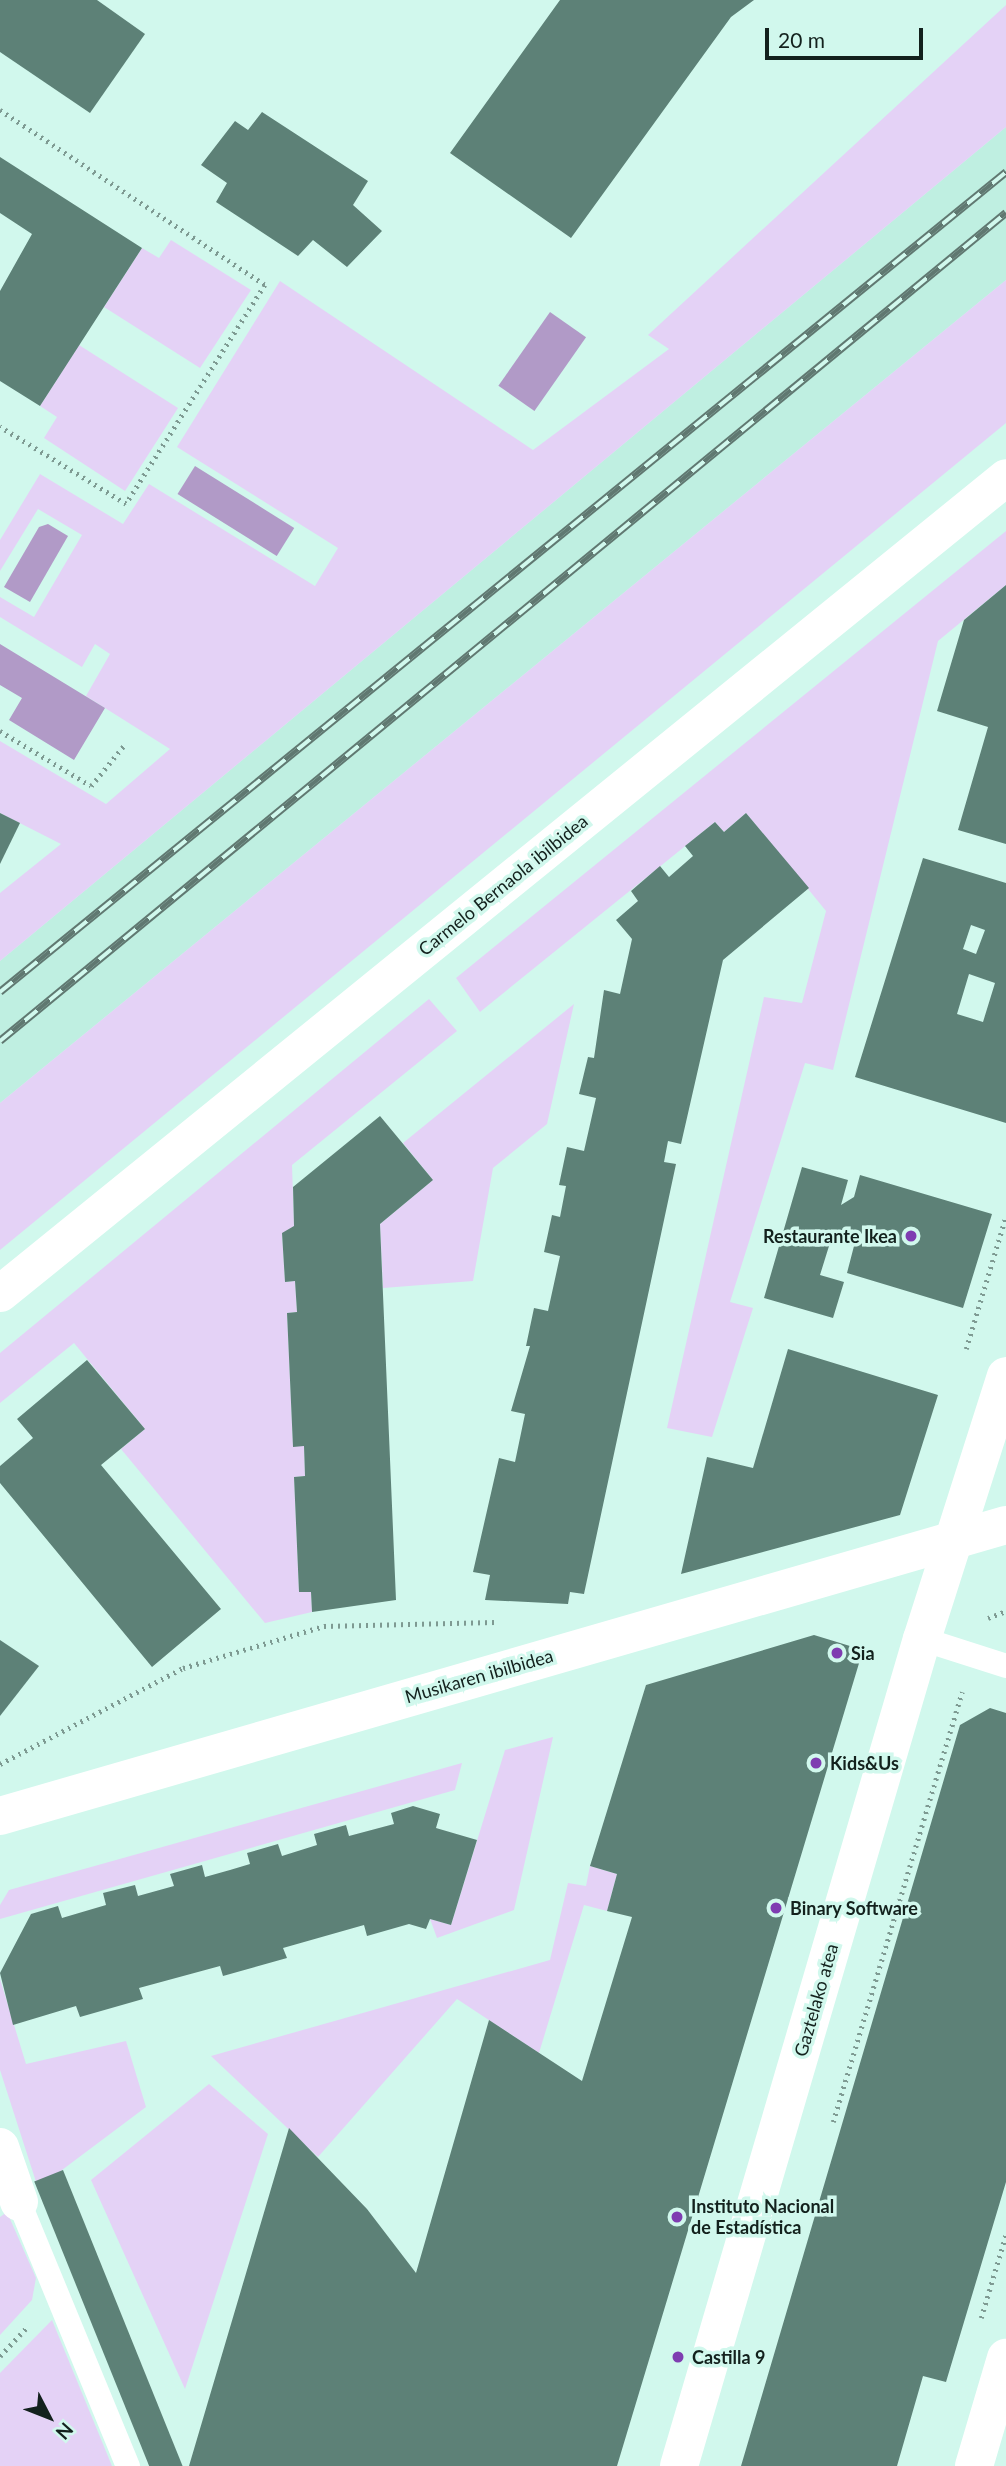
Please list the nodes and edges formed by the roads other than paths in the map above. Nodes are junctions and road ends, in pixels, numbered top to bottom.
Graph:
1 (1006, 477) edge
2 (0, 1293) edge
3 (1006, 1376) edge
4 (1006, 1525) edge
5 (958, 1535) junction
6 (922, 1639) junction
7 (1006, 1666) edge
8 (0, 1816) edge
9 (0, 2147) edge
10 (19, 2202) joint
11 (1006, 2358) edge
12 (128, 2466) edge
13 (680, 2466) edge
14 (974, 2466) edge

1 - 2 street, Carmelo Bernaola ibilbidea
3 - 5 main road, Gaztelako atea
4 - 5 main road, Musikaren ibilbidea
5 - 6 main road, Gaztelako atea
5 - 8 main road, Musikaren ibilbidea
6 - 7 lane
6 - 13 main road, Gaztelako atea
9 - 10 main road
10 - 12 lane
11 - 14 main road

